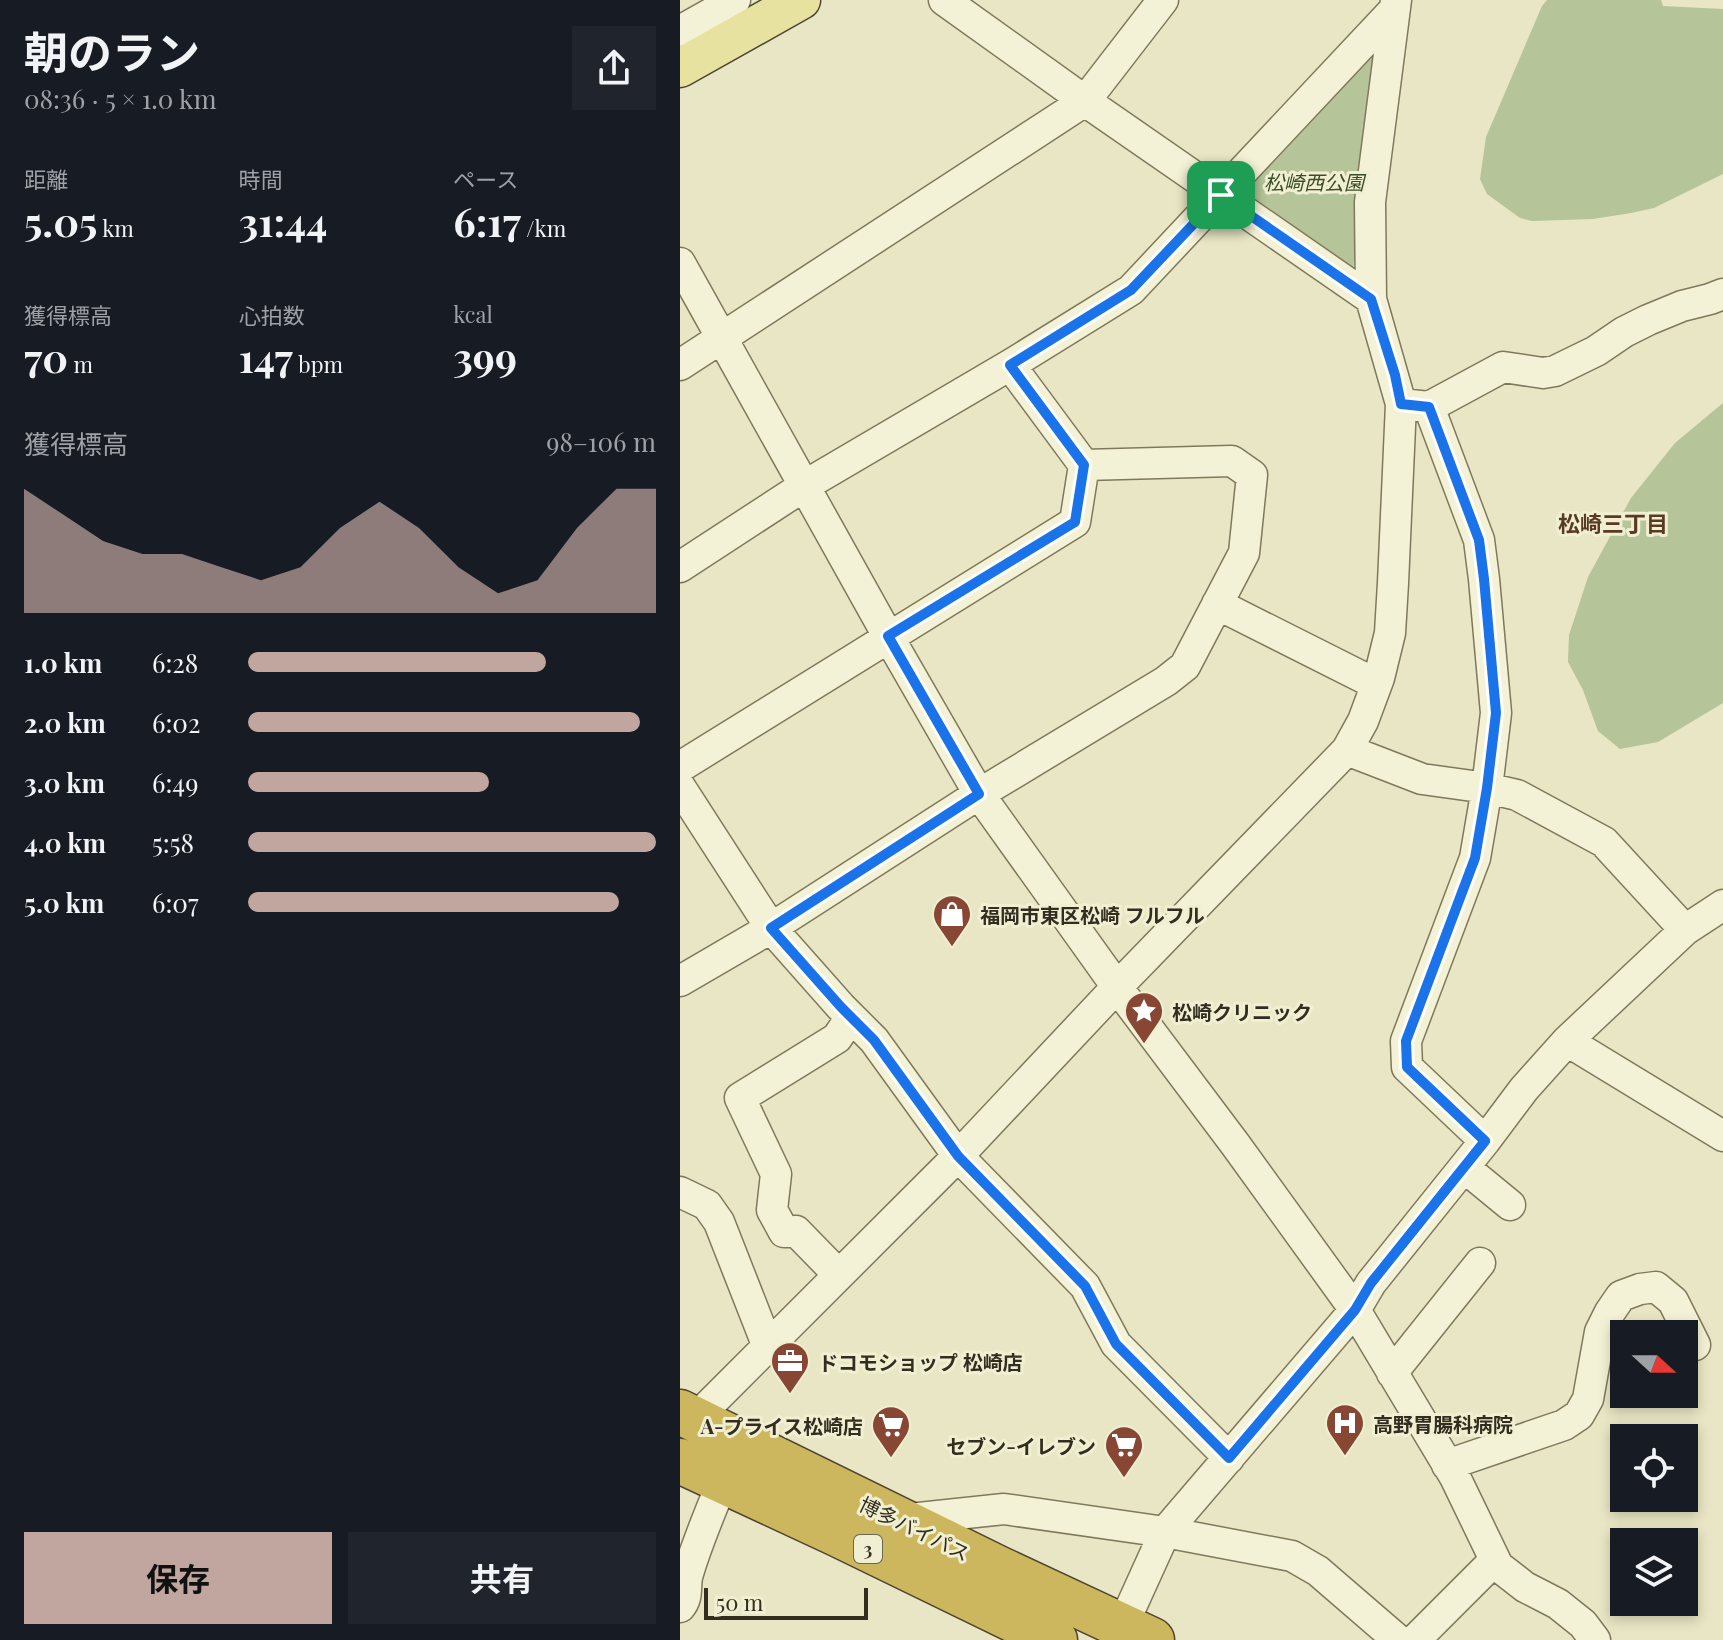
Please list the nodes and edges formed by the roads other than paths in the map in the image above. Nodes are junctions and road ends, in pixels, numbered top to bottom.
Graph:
1 (735, 0) edge
2 (801, 0) edge
3 (944, 0) edge
4 (1163, 0) edge
5 (1395, 5) edge
6 (680, 31) edge
7 (680, 68) edge
8 (1085, 101) junction
9 (1221, 195) junction
10 (680, 263) edge
11 (1723, 294) edge
12 (1371, 299) junction
13 (722, 338) junction
14 (680, 365) edge
15 (1010, 365) junction
16 (1415, 405) junction
17 (1084, 465) junction
18 (804, 486) junction
19 (680, 567) edge
20 (1217, 604) junction
21 (888, 636) junction
22 (1376, 684) junction
23 (1347, 750) junction
24 (680, 767) edge
25 (680, 787) edge
26 (1487, 788) junction
27 (979, 794) junction
28 (1720, 912) edge
29 (771, 928) junction
30 (1685, 930) junction
31 (680, 981) edge
32 (1117, 987) junction
33 (851, 1017) junction
34 (1567, 1041) junction
35 (1723, 1136) edge
36 (1485, 1141) junction
37 (958, 1156) junction
38 (1465, 1168) junction
39 (680, 1192) edge
40 (1510, 1205) dead end
41 (1480, 1263) dead end
42 (839, 1275) junction
43 (1355, 1310) junction
44 (1682, 1320) edge
45 (768, 1347) junction
46 (1392, 1373) junction
47 (688, 1415) edge
48 (1229, 1458) junction
49 (680, 1461) edge
50 (1447, 1465) junction
51 (723, 1481) junction
52 (898, 1520) junction
53 (1165, 1532) junction
54 (1495, 1560) junction
55 (680, 1607) edge
56 (1130, 1636) edge
57 (1055, 1640) edge
58 (1398, 1640) edge
59 (1415, 1640) edge
60 (1595, 1640) edge

1 - 6 street
2 - 7 main road
3 - 8 street
4 - 8 street
5 - 9 street
5 - 12 street
8 - 9 street
8 - 13 street
9 - 12 street
9 - 15 street
10 - 13 street
11 - 16 street
12 - 16 street
13 - 14 street
13 - 18 street
15 - 17 street
15 - 18 street
16 - 22 street
16 - 26 street
17 - 20 street
17 - 21 street
18 - 19 street
18 - 21 street
20 - 22 street
20 - 27 street
21 - 24 street
21 - 27 street
22 - 23 street
23 - 26 street
23 - 32 street
25 - 29 street
26 - 30 street
26 - 36 street
27 - 29 street
27 - 32 street
28 - 30 street
29 - 31 street
29 - 33 street
30 - 34 street
32 - 37 street
32 - 43 street
33 - 37 street
33 - 42 street
34 - 35 street
34 - 36 street
36 - 38 street
37 - 42 street
37 - 48 street
38 - 40 street
38 - 43 street
39 - 45 street
41 - 46 street
42 - 45 street
43 - 46 street
43 - 48 street
44 - 50 street
45 - 47 street
46 - 50 street
47 - 52 highway, 博多バイパス / 3
48 - 53 street
49 - 51 highway, 博多バイパス / 3
50 - 54 street
51 - 55 street
51 - 57 highway, 博多バイパス / 3
52 - 53 street
52 - 56 highway, 博多バイパス / 3
53 - 56 street
53 - 58 street
54 - 59 street
54 - 60 street

